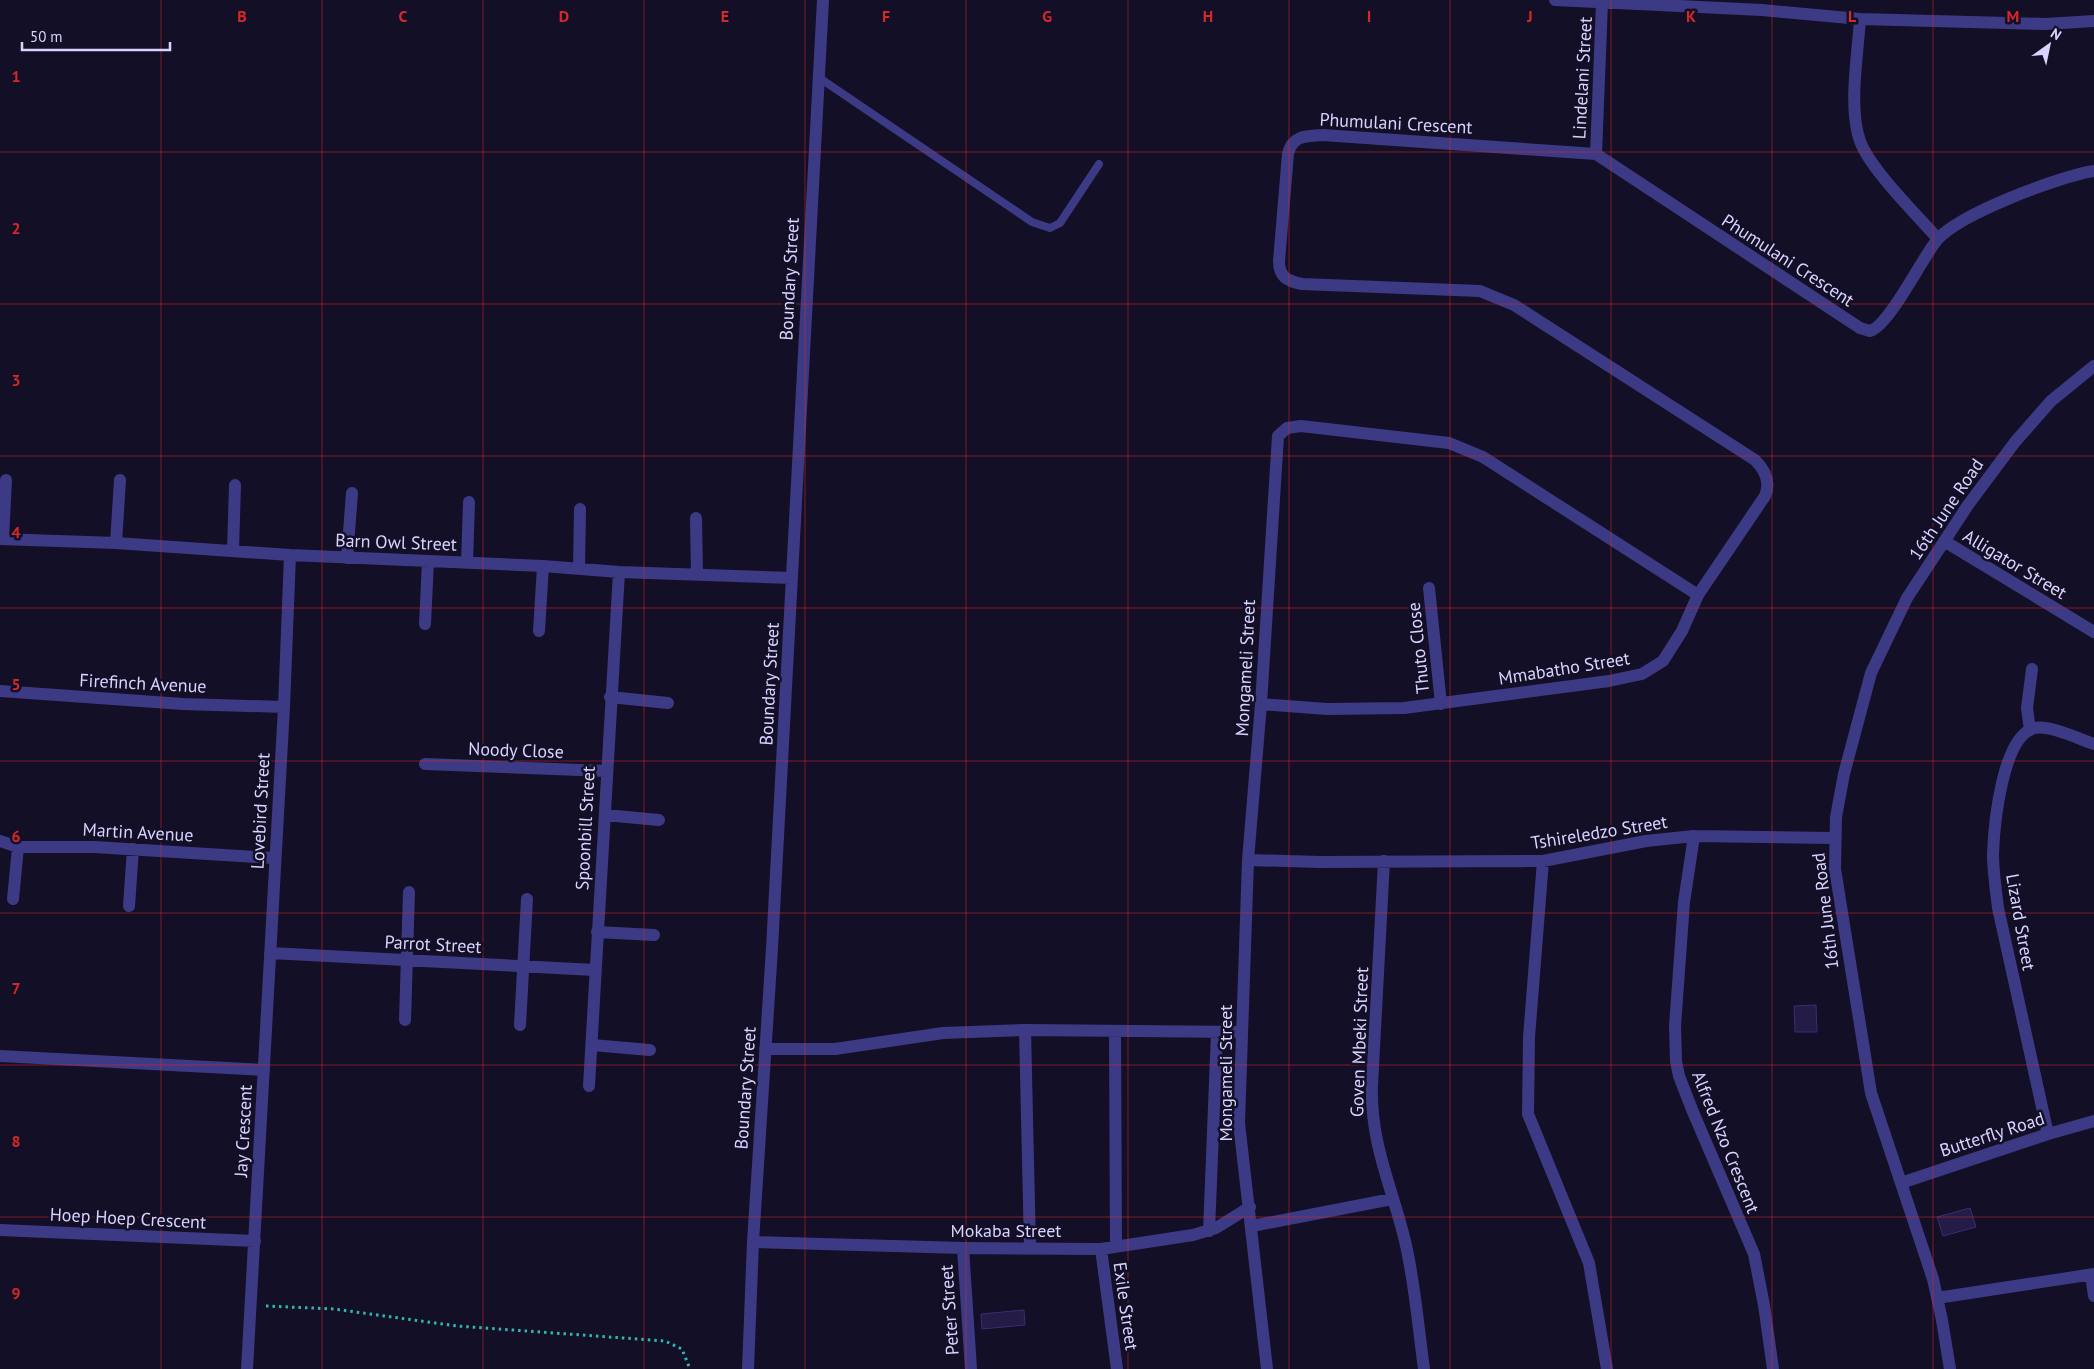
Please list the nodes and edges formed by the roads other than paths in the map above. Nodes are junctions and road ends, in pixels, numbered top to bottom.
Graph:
1 (824, 0) edge
2 (1555, 0) edge
3 (1602, 3) junction
4 (1860, 19) junction
5 (2094, 21) edge
6 (818, 77) junction
7 (1596, 154) junction
8 (1098, 164) dead end
9 (2094, 171) edge
10 (1938, 239) junction
11 (2094, 366) edge
12 (6, 480) dead end
13 (120, 480) dead end
14 (235, 485) dead end
15 (1768, 485) joint
16 (352, 493) dead end
17 (469, 502) dead end
18 (580, 509) dead end
19 (696, 518) dead end
20 (2, 539) edge
21 (1944, 540) junction
22 (116, 543) junction
23 (233, 551) junction
24 (290, 555) junction
25 (347, 558) junction
26 (428, 561) junction
27 (467, 563) junction
28 (543, 566) junction
29 (579, 569) junction
30 (619, 572) junction
31 (697, 575) junction
32 (792, 578) junction
33 (1429, 588) dead end
34 (1698, 595) junction
35 (425, 624) dead end
36 (539, 631) dead end
37 (2094, 632) edge
38 (2032, 669) dead end
39 (0, 691) edge
40 (610, 697) junction
41 (668, 704) dead end
42 (1262, 704) junction
43 (1441, 704) junction
44 (284, 707) junction
45 (2030, 730) junction
46 (2094, 744) edge
47 (425, 764) dead end
48 (606, 771) junction
49 (605, 815) junction
50 (658, 820) dead end
51 (1694, 836) junction
52 (1835, 838) junction
53 (0, 841) edge
54 (18, 847) junction
55 (133, 849) junction
56 (274, 858) junction
57 (1248, 860) junction
58 (1384, 861) junction
59 (1543, 861) junction
60 (409, 892) dead end
61 (13, 899) dead end
62 (527, 899) dead end
63 (129, 906) dead end
64 (597, 932) junction
65 (654, 934) dead end
66 (270, 953) junction
67 (408, 961) junction
68 (523, 966) junction
69 (595, 970) junction
70 (405, 1020) dead end
71 (520, 1025) dead end
72 (1025, 1030) junction
73 (1115, 1031) junction
74 (1217, 1032) junction
75 (1241, 1032) junction
76 (592, 1046) junction
77 (765, 1049) junction
78 (650, 1050) dead end
79 (0, 1056) edge
80 (264, 1070) junction
81 (590, 1086) dead end
82 (2094, 1121) edge
83 (2048, 1134) junction
84 (1901, 1183) junction
85 (1392, 1199) junction
86 (1250, 1207) junction
87 (1252, 1226) junction
88 (0, 1230) edge
89 (1209, 1231) junction
90 (255, 1242) junction
91 (753, 1242) junction
92 (1116, 1247) junction
93 (963, 1248) junction
94 (1030, 1248) junction
95 (1101, 1248) junction
96 (2092, 1274) edge
97 (2094, 1296) edge
98 (1937, 1298) junction
99 (247, 1369) edge
100 (748, 1369) edge
101 (970, 1369) edge
102 (1117, 1369) edge
103 (1267, 1369) edge
104 (1424, 1369) edge
105 (1607, 1369) edge
106 (1773, 1369) edge
107 (1950, 1369) edge

1 - 6 street, Boundary Street
2 - 3 street
3 - 4 street
3 - 7 street, Lindelani Street
4 - 5 street
4 - 10 street
6 - 8 lane
6 - 32 street, Boundary Street
7 - 10 street, Phumulani Crescent
7 - 15 street, Phumulani Crescent
9 - 10 street
11 - 21 street, 16th June Road
12 - 20 street
13 - 22 street
14 - 23 street
15 - 34 street, Mmabatho Street
16 - 25 street
17 - 27 street
18 - 29 street
19 - 31 street
20 - 22 street, Barn Owl Street
21 - 37 street, Alligator Street
21 - 52 street, 16th June Road
22 - 23 street, Barn Owl Street
23 - 24 street, Barn Owl Street
24 - 25 street, Barn Owl Street
24 - 44 street, Lovebird Street
25 - 26 street, Barn Owl Street
26 - 27 street, Barn Owl Street
26 - 35 street
27 - 28 street, Barn Owl Street
28 - 29 street, Barn Owl Street
28 - 36 street
29 - 30 street, Barn Owl Street
30 - 31 street, Barn Owl Street
30 - 40 street, Spoonbill Street
31 - 32 street, Barn Owl Street
32 - 77 street, Boundary Street
33 - 43 street, Thuto Close
34 - 42 street, Mongameli Street
34 - 43 street, Mmabatho Street
38 - 45 street
39 - 44 street, Firefinch Avenue
40 - 41 street
40 - 48 street, Spoonbill Street
42 - 43 street, Mmabatho Street
42 - 57 street, Mongameli Street
44 - 56 street, Lovebird Street
45 - 46 street
45 - 83 street, Lizard Street
47 - 48 street, Noody Close
48 - 49 street, Spoonbill Street
49 - 50 street
49 - 64 street, Spoonbill Street
51 - 52 street, Tshireledzo Street
51 - 59 street, Tshireledzo Street
51 - 106 street, Alfred Nzo Crescent
52 - 84 street, 16th June Road
53 - 54 street, Martin Avenue
54 - 55 street, Martin Avenue
54 - 61 street
55 - 56 street, Martin Avenue
55 - 63 street
56 - 66 street, Lovebird Street
57 - 58 street, Tshireledzo Street
57 - 75 street, Mongameli Street
58 - 59 street, Tshireledzo Street
58 - 85 street, Goven Mbeki Street
59 - 105 street
60 - 67 street
62 - 68 street
64 - 65 street
64 - 69 street, Spoonbill Street
66 - 67 street, Parrot Street
66 - 80 street, Lovebird Street
67 - 68 street, Parrot Street
67 - 70 street
68 - 69 street, Parrot Street
68 - 71 street
69 - 76 street, Spoonbill Street
72 - 73 street
72 - 77 street
72 - 94 street
73 - 74 street
73 - 92 street
74 - 75 street
74 - 89 street
75 - 86 street, Mongameli Street
76 - 78 street
76 - 81 street, Spoonbill Street
77 - 91 street, Boundary Street
79 - 80 street, Jay Crescent
80 - 90 street, Jay Crescent
82 - 83 street, Butterfly Road
83 - 84 street, Butterfly Road
84 - 98 street, 16th June Road
85 - 87 street
85 - 104 street, Goven Mbeki Street
86 - 87 street, Mongameli Street
86 - 89 street, Mokaba Street
87 - 103 street, Mongameli Street
88 - 90 street, Hoep Hoep Crescent
89 - 92 street, Mokaba Street
90 - 99 street, Jay Crescent
91 - 93 street, Mokaba Street
91 - 100 street, Boundary Street
92 - 95 street, Mokaba Street
93 - 94 street, Mokaba Street
93 - 101 street, Peter Street
94 - 95 street, Mokaba Street
95 - 102 street, Exile Street
96 - 97 street
96 - 98 street
98 - 107 street, 16th June Road

